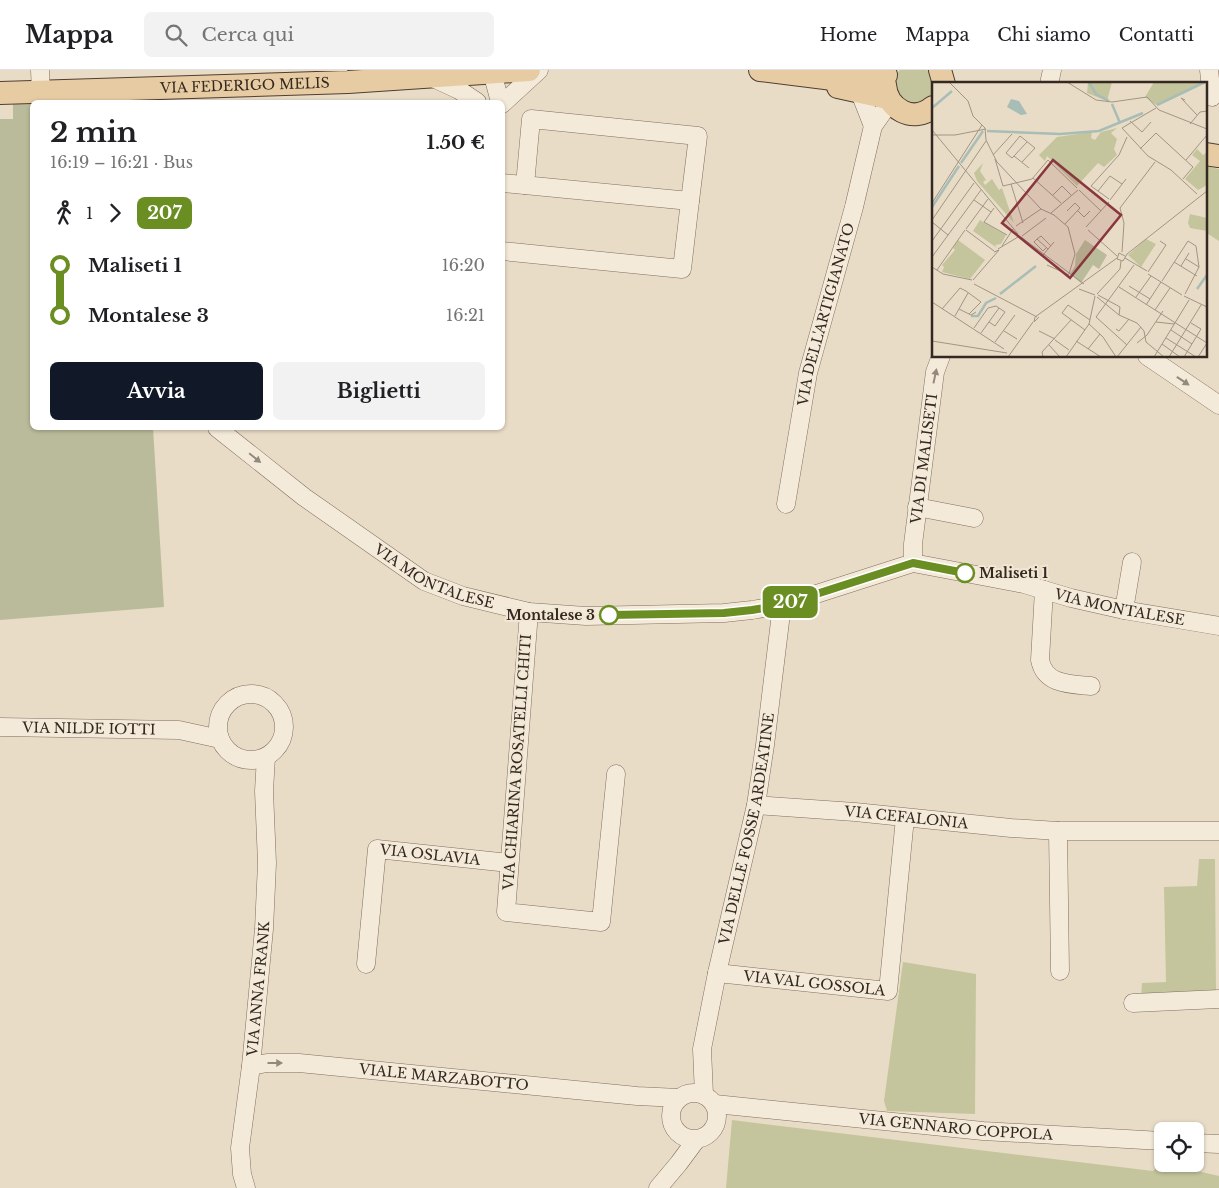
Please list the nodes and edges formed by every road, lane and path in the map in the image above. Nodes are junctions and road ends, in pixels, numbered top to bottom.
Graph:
1 (40, 70) edge
2 (529, 70) edge
3 (539, 70) edge
4 (1209, 70) edge
5 (769, 71) edge
6 (492, 72) junction
7 (888, 72) edge
8 (431, 76) junction
9 (0, 93) edge
10 (860, 93) junction
11 (47, 96) edge
12 (1212, 97) dead end
13 (474, 100) edge
14 (487, 100) edge
15 (500, 100) edge
16 (504, 100) edge
17 (911, 109) edge
18 (873, 126) junction
19 (1206, 154) edge
20 (1219, 156) edge
21 (505, 183) edge
22 (525, 185) junction
23 (690, 201) junction
24 (505, 251) edge
25 (941, 358) edge
26 (1150, 358) edge
27 (1219, 405) edge
28 (220, 430) edge
29 (786, 504) dead end
30 (917, 507) junction
31 (974, 518) dead end
32 (1132, 562) dead end
33 (913, 563) junction
34 (1044, 590) junction
35 (782, 605) junction
36 (1124, 610) junction
37 (529, 612) junction
38 (1219, 626) edge
39 (1091, 686) dead end
40 (219, 717) junction
41 (0, 727) edge
42 (179, 730) junction
43 (220, 739) junction
44 (266, 757) junction
45 (244, 760) junction
46 (616, 774) dead end
47 (264, 791) junction
48 (756, 805) junction
49 (905, 818) junction
50 (1058, 831) junction
51 (1219, 831) edge
52 (509, 863) junction
53 (366, 964) dead end
54 (1060, 971) dead end
55 (717, 973) junction
56 (1219, 1000) edge
57 (1133, 1003) dead end
58 (702, 1050) junction
59 (251, 1066) junction
60 (637, 1096) junction
61 (682, 1096) junction
62 (712, 1106) junction
63 (674, 1129) junction
64 (696, 1140) junction
65 (1154, 1141) edge
66 (1204, 1143) edge
67 (1219, 1144) edge
68 (662, 1184) edge
69 (247, 1187) edge

1 - 11 street
2 - 6 main road, VIA FEDERIGO MELIS
3 - 16 street
4 - 12 street
5 - 7 main road
5 - 10 main road
6 - 8 main road, VIA FEDERIGO MELIS
6 - 14 street
6 - 15 street
7 - 17 main road
8 - 11 main road, VIA FEDERIGO MELIS
8 - 13 street
9 - 11 main road
10 - 17 main road
10 - 18 street
17 - 18 street, VIA DELL'ARTIGIANATO
18 - 29 street, VIA DELL'ARTIGIANATO
19 - 20 main road
21 - 22 street
22 - 23 street
22 - 23 street
23 - 24 street
30 -> 25 street, VIA DI MALISETI
26 -> 27 street
28 -> 37 street, VIA MONTALESE
30 - 31 street
30 - 33 street, VIA DI MALISETI
32 - 36 street
33 - 34 street, VIA MONTALESE
33 - 35 street, VIA MONTALESE
34 - 36 street, VIA MONTALESE
34 - 39 street
35 - 37 street, VIA MONTALESE
35 - 48 street, VIA DELLE FOSSE ARDEATINE
36 - 38 street, VIA MONTALESE
37 - 52 street, VIA CHIARINA ROSATELLI CHITI
40 - 42 street
40 - 43 street
40 - 44 street
41 - 42 street, VIA NILDE IOTTI
42 - 43 street
43 - 45 street
44 - 45 street
44 - 47 street, VIA ANNA FRANK
45 - 47 street
46 - 52 street, VIA CHIARINA ROSATELLI CHITI
47 - 59 street, VIA ANNA FRANK
48 - 49 street, VIA CEFALONIA
48 - 55 street, VIA DELLE FOSSE ARDEATINE
49 - 50 street, VIA CEFALONIA
49 - 55 street, VIA VAL GOSSOLA
50 - 51 street, VIA CEFALONIA
50 - 54 street
52 - 53 street, VIA OSLAVIA
55 - 58 street, VIA DELLE FOSSE ARDEATINE
56 - 57 street
58 - 61 street, VIA DELLE FOSSE ARDEATINE
58 - 62 street, VIA DELLE FOSSE ARDEATINE
59 -> 60 street, VIALE MARZABOTTO
59 - 69 street, VIA ANNA FRANK
60 - 61 street, VIALE MARZABOTTO
60 - 63 street
61 - 62 street
61 - 63 street
62 - 64 street
62 - 65 street, VIA GENNARO COPPOLA
63 - 64 street
63 - 68 street
64 - 68 street
66 - 67 street

